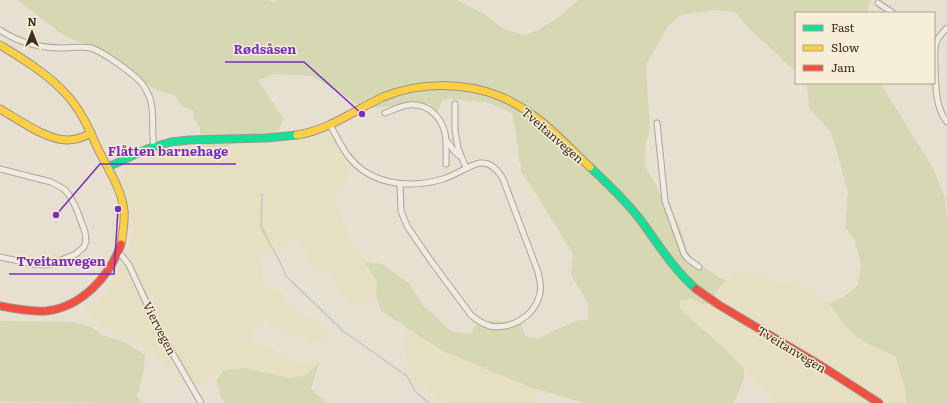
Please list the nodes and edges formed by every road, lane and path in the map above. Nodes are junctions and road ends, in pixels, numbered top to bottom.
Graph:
1 (878, 3) dead end
2 (892, 12) edge
3 (947, 28) edge
4 (0, 30) edge
5 (935, 40) edge
6 (0, 45) edge
7 (455, 104) dead end
8 (0, 109) edge
9 (385, 113) dead end
10 (947, 122) edge
11 (657, 123) dead end
12 (330, 125) junction
13 (91, 133) junction
14 (446, 140) junction
15 (154, 147) junction
16 (461, 157) junction
17 (446, 164) dead end
18 (108, 167) junction
19 (466, 168) junction
20 (0, 169) edge
21 (400, 184) junction
22 (118, 253) junction
23 (0, 257) edge
24 (699, 267) dead end
25 (0, 306) edge
26 (201, 403) edge
27 (879, 403) edge

1 - 2 street
3 - 5 street
4 - 15 street
5 - 10 street
6 - 13 main road
7 - 16 street
8 - 13 main road
9 - 14 street
11 - 24 street
12 - 15 main road, Tveitanvegen
12 - 21 street
12 - 27 main road, Tveitanvegen
13 - 18 main road
14 - 16 street
14 - 17 street
15 - 18 main road, Tveitanvegen
16 - 19 street
18 - 22 main road
19 - 21 street
19 - 21 street
20 - 23 street
22 - 25 main road
22 - 26 street, Viervegen

